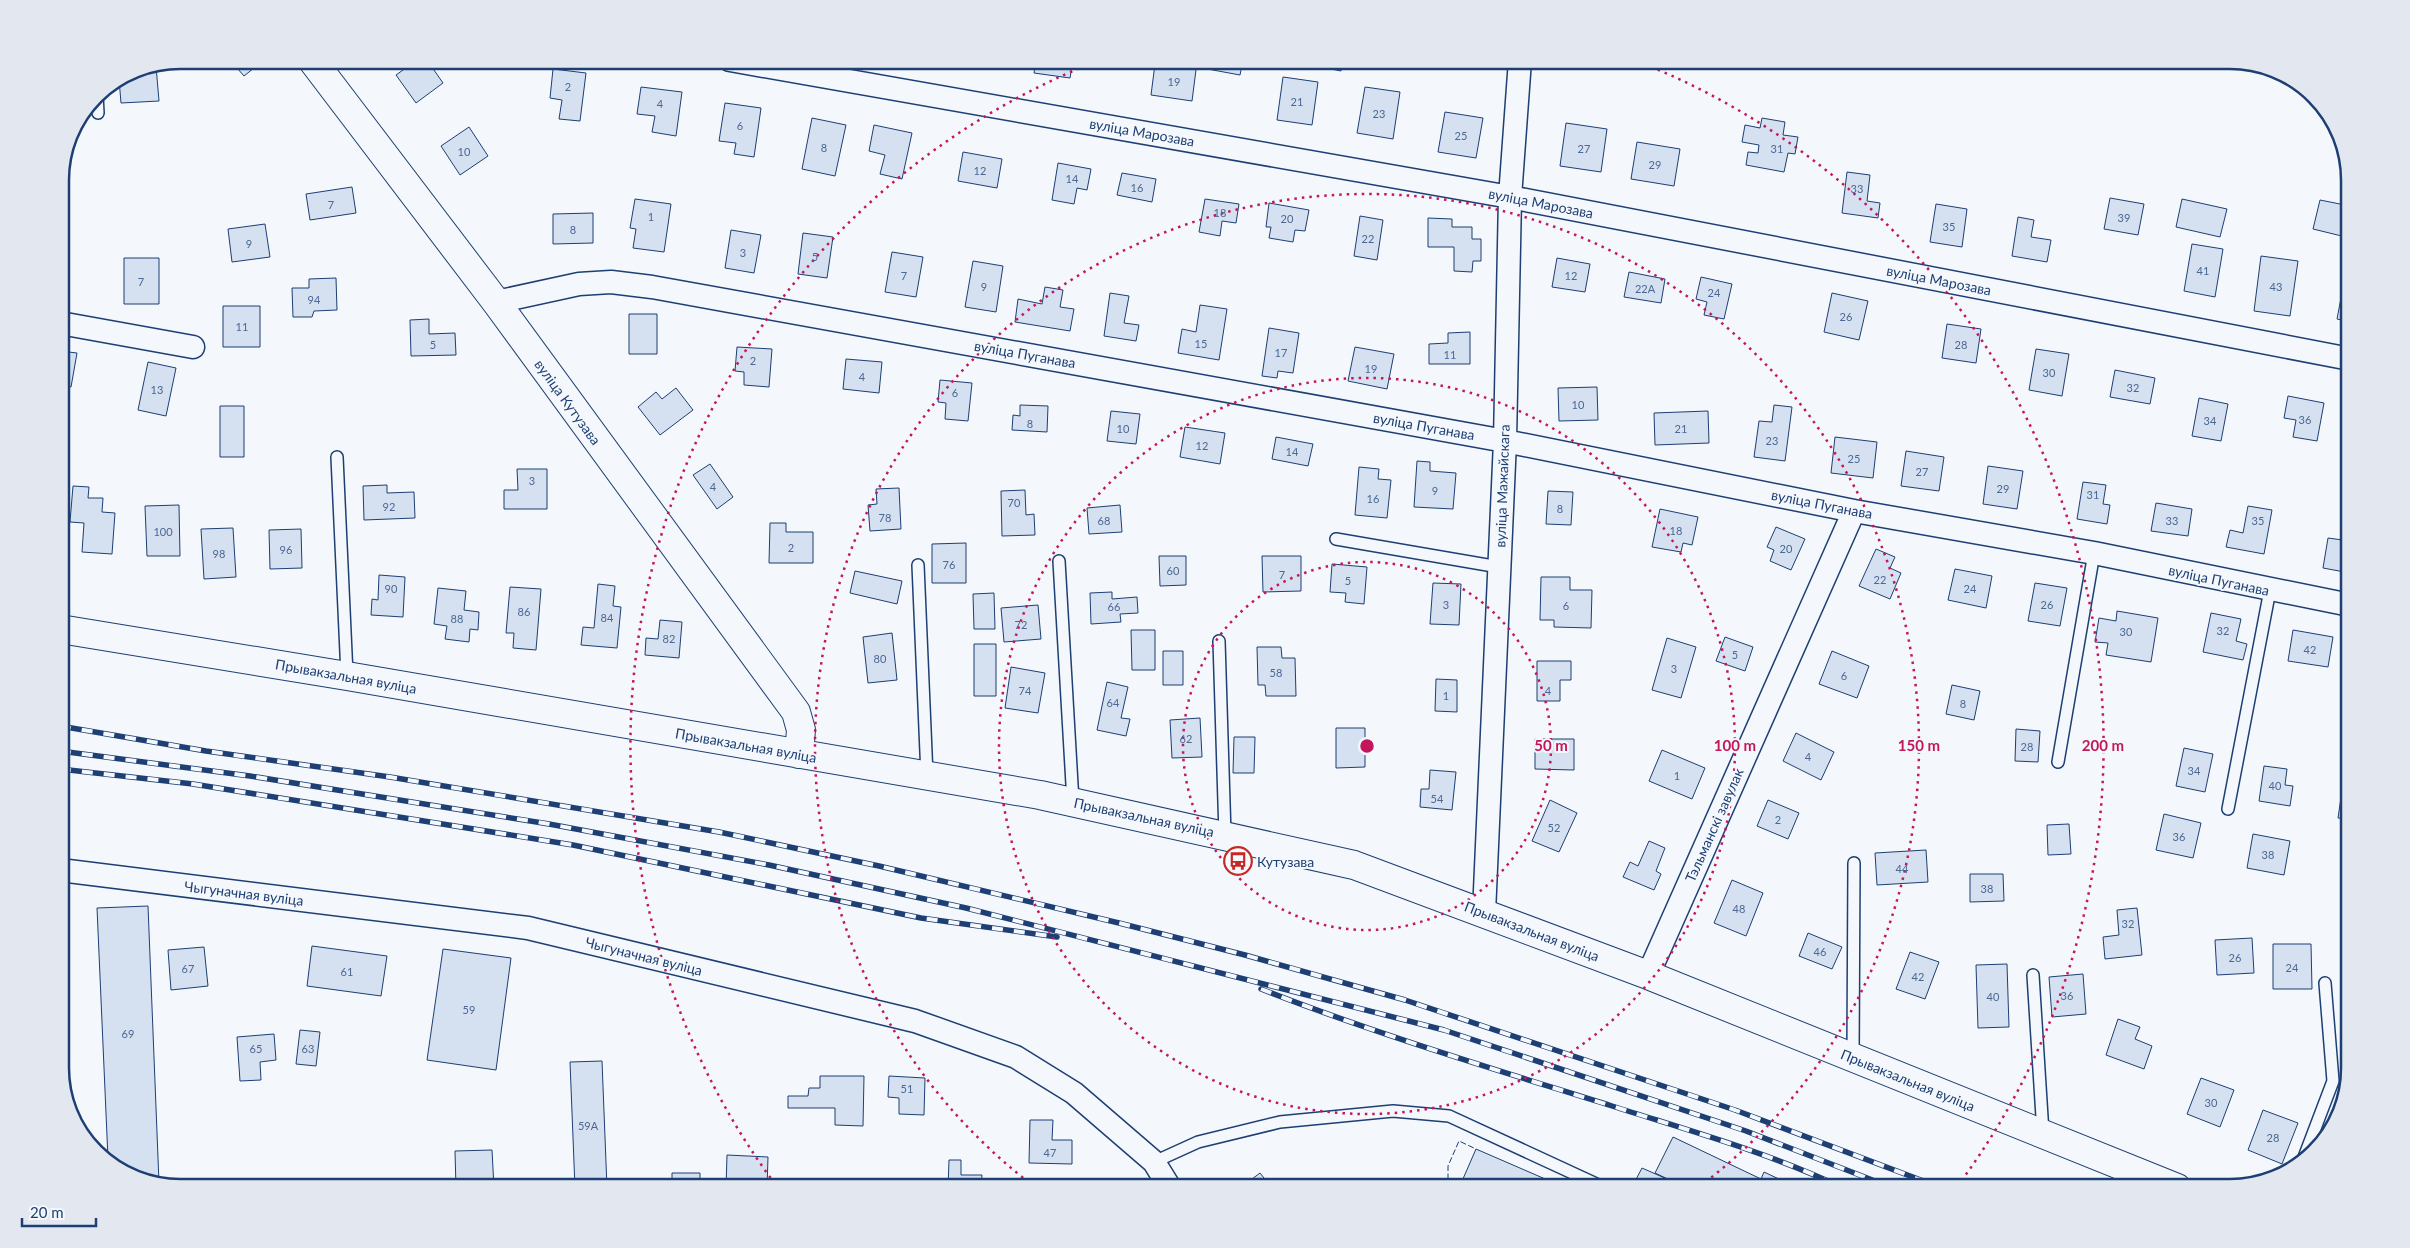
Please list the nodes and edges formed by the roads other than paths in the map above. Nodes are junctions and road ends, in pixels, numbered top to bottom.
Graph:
1 (319, 69) edge
2 (781, 69) edge
3 (1519, 69) edge
4 (98, 105) edge
5 (98, 113) dead end
6 (1510, 197) junction
7 (496, 302) junction
8 (69, 325) edge
9 (193, 346) dead end
10 (2341, 357) edge
11 (1505, 441) junction
12 (336, 457) dead end
13 (1854, 511) junction
14 (1336, 539) dead end
15 (2094, 553) junction
16 (1059, 561) dead end
17 (918, 565) dead end
18 (1499, 567) junction
19 (2270, 590) junction
20 (2341, 603) edge
21 (69, 630) edge
22 (1219, 641) dead end
23 (347, 676) junction
24 (799, 754) junction
25 (2058, 762) dead end
26 (927, 776) junction
27 (1073, 802) junction
28 (2228, 809) dead end
29 (1225, 835) junction
30 (1854, 864) dead end
31 (69, 871) edge
32 (1484, 913) junction
33 (1648, 975) junction
34 (2033, 975) dead end
35 (2324, 983) dead end
36 (1853, 1057) junction
37 (2043, 1135) junction
38 (2307, 1148) edge
39 (1154, 1162) junction
40 (1164, 1179) edge
41 (1586, 1179) edge
42 (2154, 1179) edge

1 - 7 main road, вуліца Кутузава
2 - 6 street, вуліца Марозава
3 - 6 street, вуліца Мажайскага
4 - 5 lane
6 - 10 street, вуліца Марозава
6 - 11 street, вуліца Мажайскага
7 - 11 street, вуліца Пуганава
7 - 24 main road, вуліца Кутузава
8 - 9 street
11 - 13 street, вуліца Пуганава
11 - 18 street, вуліца Мажайскага
12 - 23 lane
13 - 15 street, вуліца Пуганава
13 - 33 street, Тэльманскі завулак
14 - 18 lane
15 - 19 street, вуліца Пуганава
15 - 25 lane
16 - 27 lane
17 - 26 lane
18 - 32 street, вуліца Мажайскага
19 - 20 street, вуліца Пуганава
19 - 28 lane
21 - 23 main road, Прывакзальная вуліца
22 - 29 lane
23 - 24 main road, Прывакзальная вуліца
24 - 26 main road, Прывакзальная вуліца
26 - 27 main road, Прывакзальная вуліца
27 - 29 main road, Прывакзальная вуліца
29 - 32 main road, Прывакзальная вуліца
30 - 36 lane
31 - 39 street, Чыгуначная вуліца
32 - 33 main road, Прывакзальная вуліца
33 - 36 main road, Прывакзальная вуліца
34 - 37 lane
35 - 38 lane
36 - 37 main road, Прывакзальная вуліца
37 - 42 main road, Прывакзальная вуліца
39 - 40 street, Чыгуначная вуліца
39 - 41 lane

